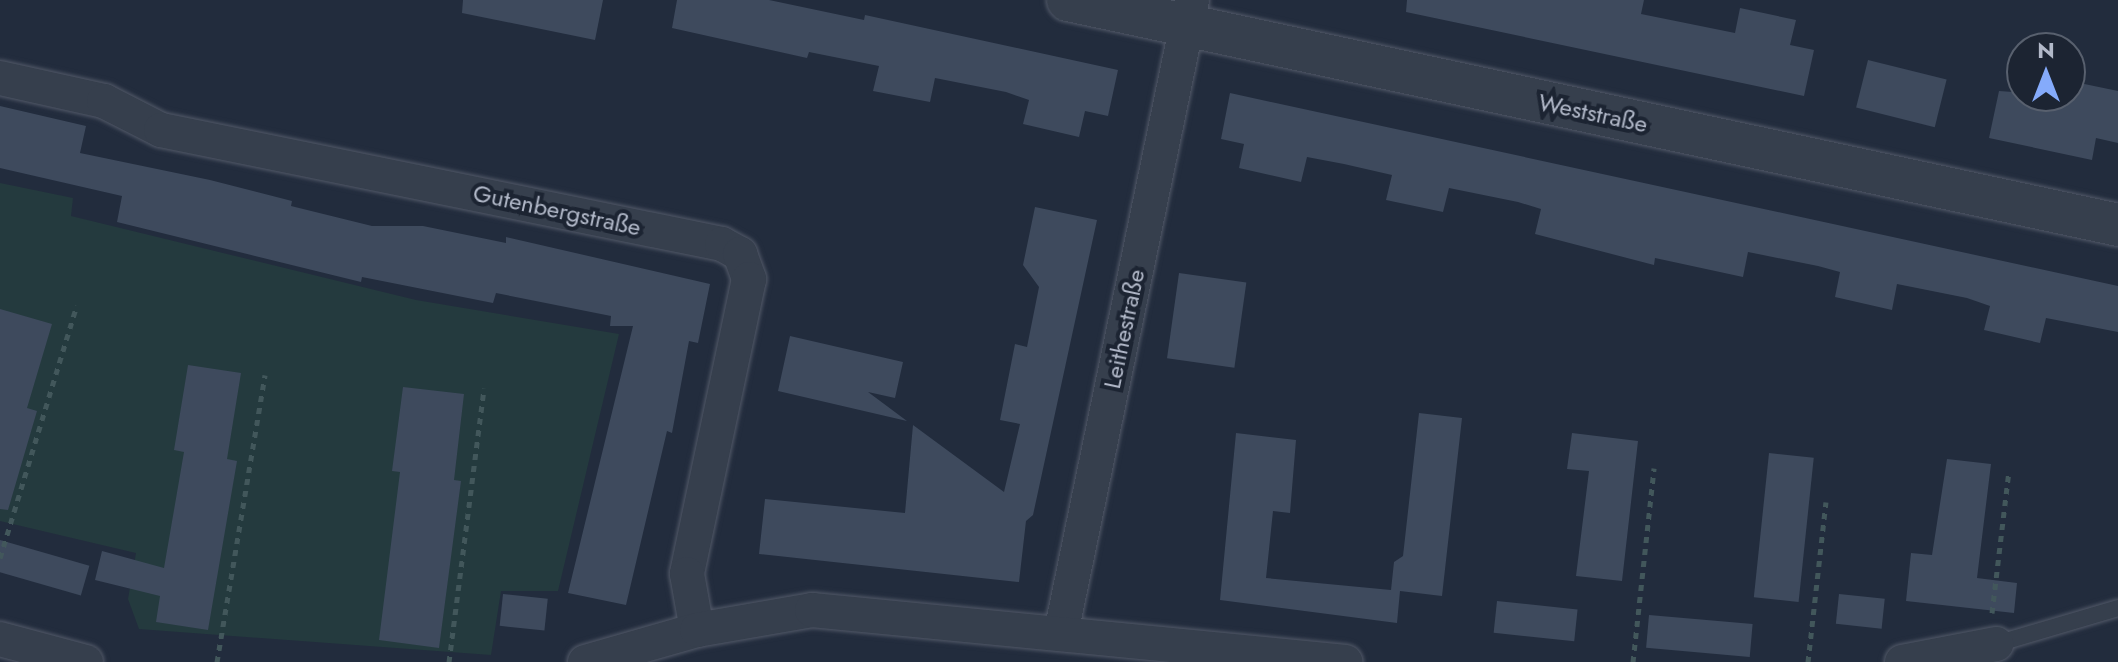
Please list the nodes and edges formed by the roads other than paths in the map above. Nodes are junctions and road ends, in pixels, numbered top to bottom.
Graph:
1 (1068, 0) edge
2 (1189, 12) edge
3 (0, 78) edge
4 (2118, 225) edge
5 (2118, 608) edge
6 (697, 630) junction
7 (1061, 633) junction
8 (0, 639) edge
9 (1992, 644) joint
10 (86, 662) edge
11 (585, 662) edge
12 (1345, 662) edge
13 (1902, 662) edge

1 - 2 street, Weststraße
2 - 4 street, Weststraße
2 - 7 street, Leithestraße
3 - 6 street, Gutenbergstraße
5 - 9 lane
6 - 7 street
6 - 11 street
7 - 12 street
8 - 10 street
9 - 13 street

